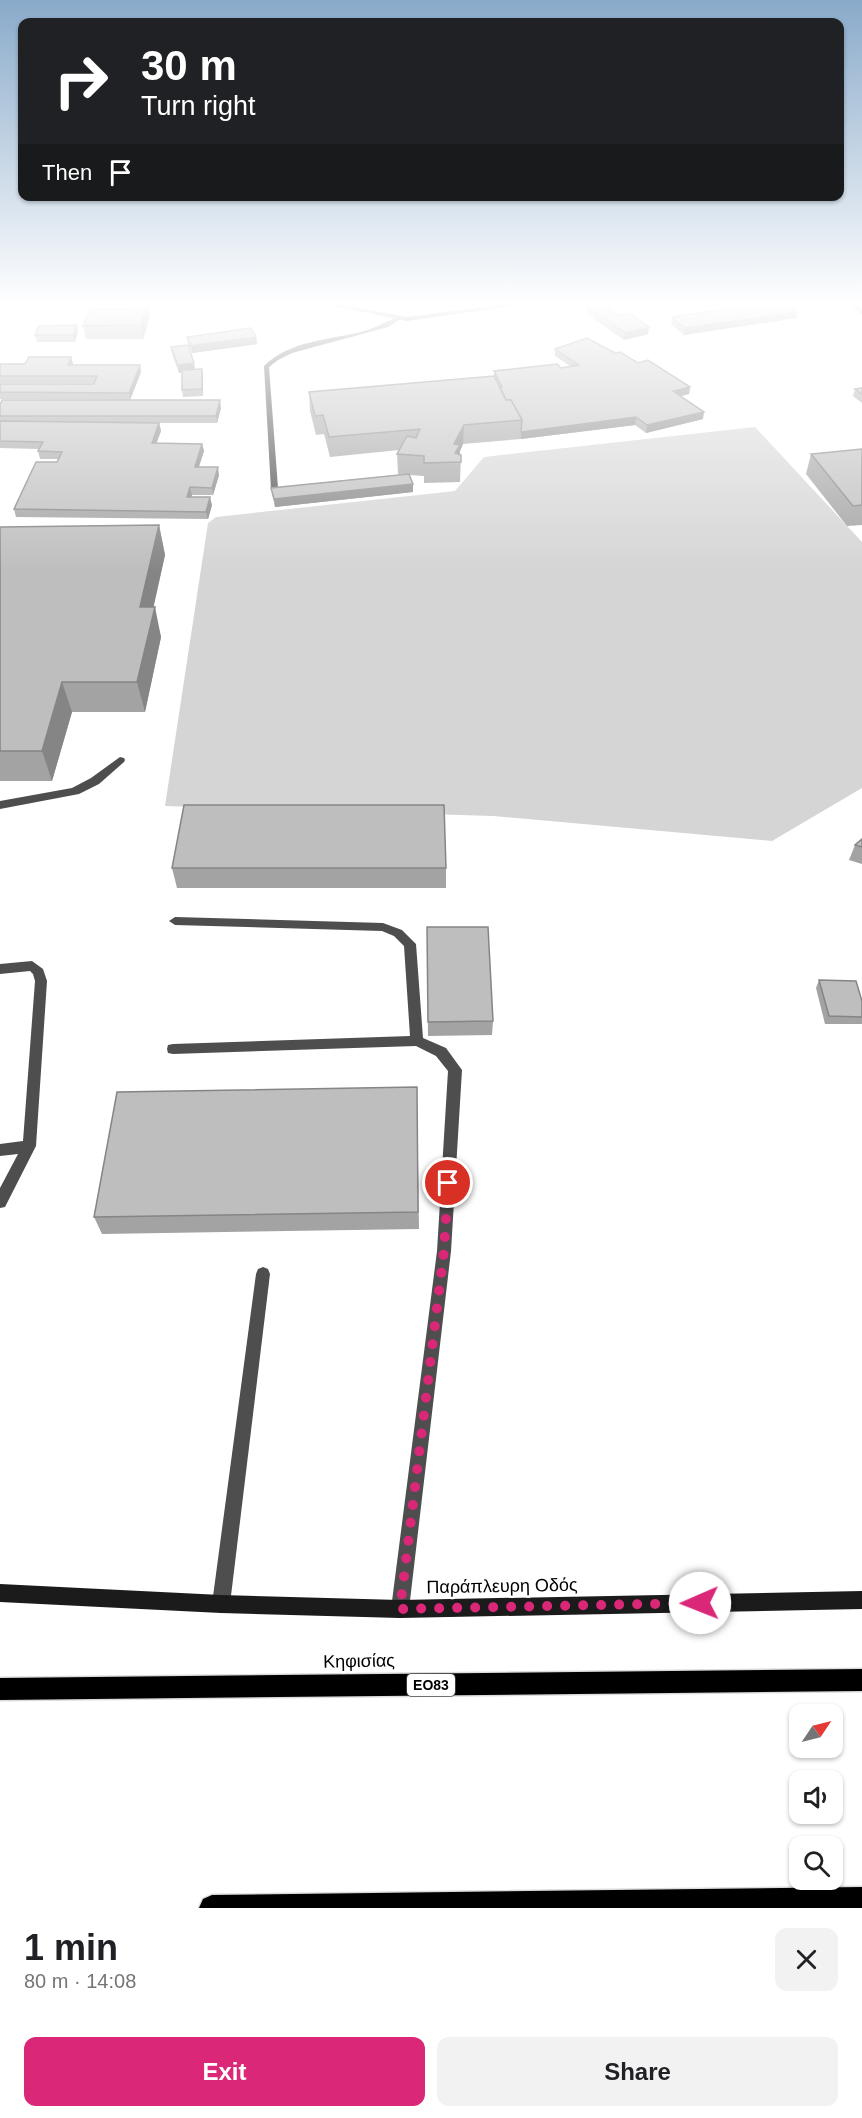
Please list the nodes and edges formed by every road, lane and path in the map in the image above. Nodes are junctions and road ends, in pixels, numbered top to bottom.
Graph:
1 (268, 394) edge
2 (274, 488) edge
3 (120, 760) dead end
4 (0, 805) edge
5 (175, 921) dead end
6 (0, 969) edge
7 (417, 1041) junction
8 (173, 1049) dead end
9 (29, 1146) junction
10 (0, 1150) edge
11 (0, 1202) edge
12 (263, 1274) dead end
13 (0, 1593) edge
14 (862, 1600) edge
15 (221, 1604) junction
16 (400, 1609) junction
17 (862, 1680) edge
18 (0, 1689) edge
19 (862, 1900) edge
20 (703, 1905) edge
21 (212, 1908) edge

1 - 2 street
3 - 4 street
5 - 7 street
6 - 9 street
7 - 8 street
7 - 16 street
9 - 10 street
9 - 11 street
12 - 15 street
13 - 15 street, Παράπλευρη Οδός
14 - 16 street, Παράπλευρη Οδός
15 - 16 street, Παράπλευρη Οδός
17 - 18 main road, Κηφισίας / ΕΟ83
19 - 20 main road
20 - 21 main road

